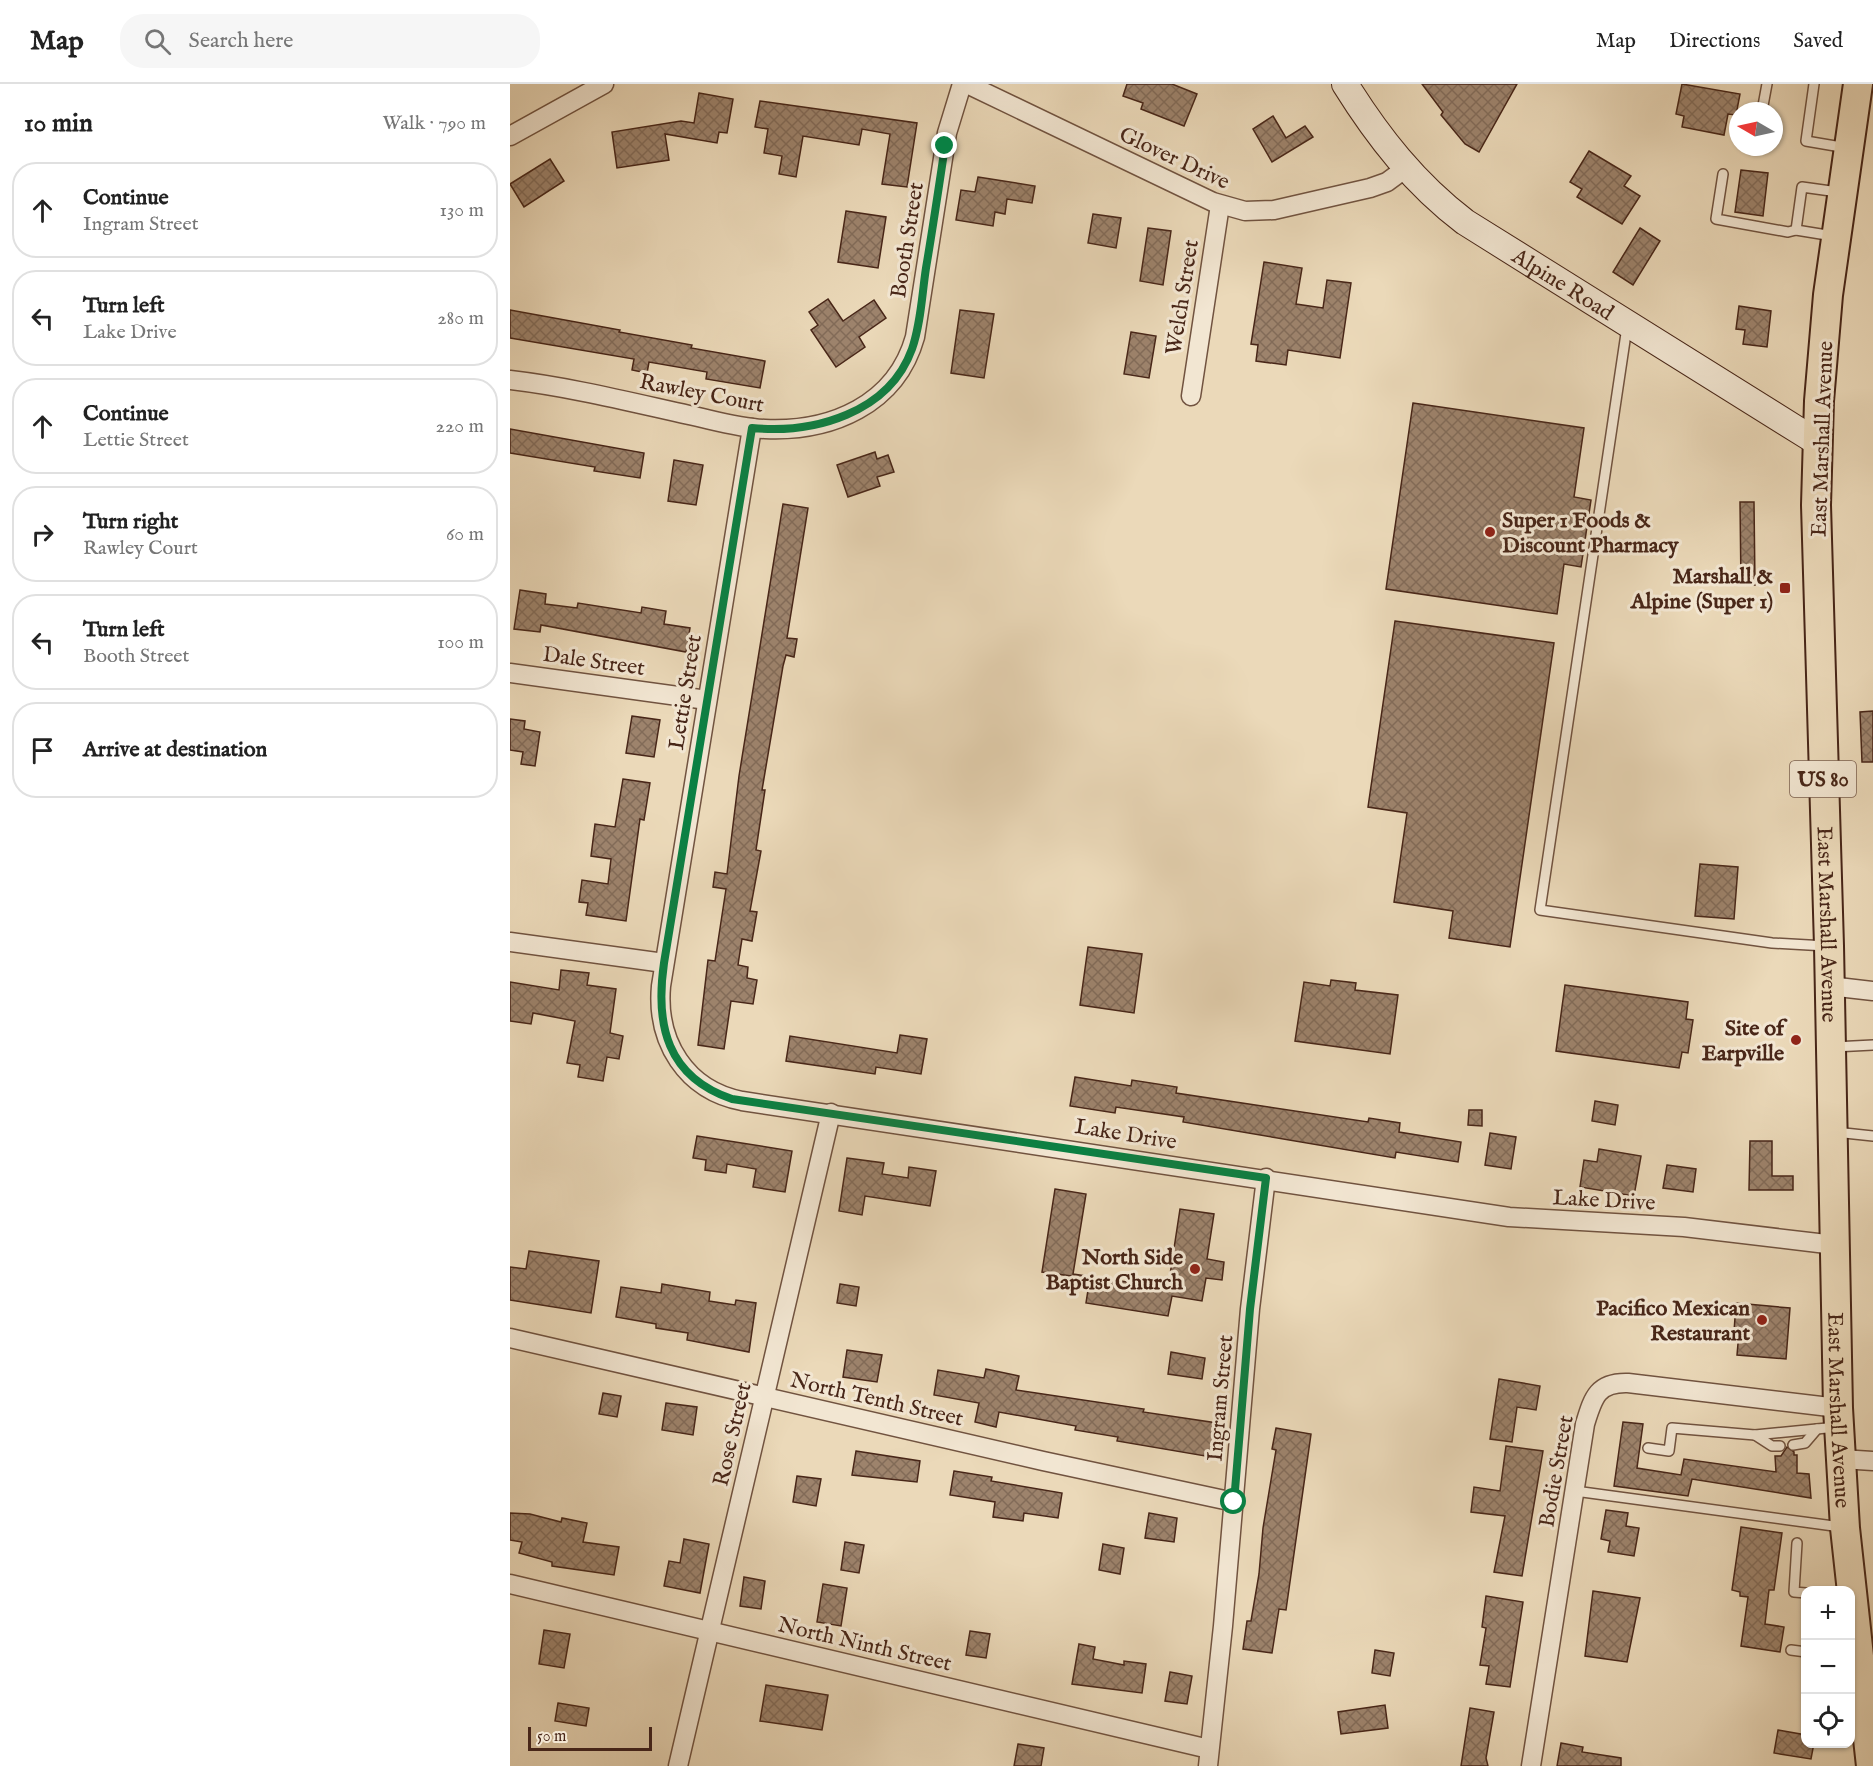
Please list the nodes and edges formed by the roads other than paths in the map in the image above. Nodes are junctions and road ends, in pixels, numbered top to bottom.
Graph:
1 (604, 84) edge
2 (962, 84) edge
3 (967, 84) edge
4 (1345, 84) edge
5 (1767, 84) edge
6 (1815, 84) edge
7 (1858, 84) edge
8 (1764, 102) edge
9 (510, 136) edge
10 (1849, 148) junction
11 (1406, 168) junction
12 (1723, 174) dead end
13 (1842, 192) junction
14 (1220, 205) junction
15 (1796, 230) junction
16 (1836, 236) junction
17 (1628, 325) junction
18 (903, 368) joint
19 (510, 380) edge
20 (1191, 396) dead end
21 (752, 428) junction
22 (1817, 442) junction
23 (510, 673) edge
24 (707, 700) junction
25 (510, 942) edge
26 (1829, 946) junction
27 (664, 963) junction
28 (1829, 986) junction
29 (1873, 991) edge
30 (1873, 1045) edge
31 (1831, 1047) junction
32 (831, 1113) junction
33 (1832, 1132) junction
34 (1873, 1136) edge
35 (1266, 1178) junction
36 (1835, 1245) junction
37 (510, 1338) edge
38 (765, 1397) junction
39 (1831, 1421) junction
40 (1755, 1435) junction
41 (1793, 1445) dead end
42 (1780, 1446) dead end
43 (1648, 1448) dead end
44 (1840, 1459) junction
45 (1873, 1461) edge
46 (1575, 1491) junction
47 (1234, 1502) junction
48 (1845, 1528) junction
49 (1797, 1543) dead end
50 (510, 1584) edge
51 (1850, 1586) edge
52 (1801, 1593) edge
53 (709, 1632) junction
54 (1791, 1650) dead end
55 (1801, 1651) edge
56 (1855, 1664) edge
57 (1209, 1757) edge
58 (678, 1766) edge
59 (1531, 1766) edge
60 (1871, 1766) edge

1 - 9 street
2 - 18 street, Booth Street
3 - 14 street, Glover Drive
4 - 11 main road, Alpine Road
5 - 8 lane
6 - 10 lane
7 - 10 main road, East Marshall Avenue / US 80
10 - 13 main road, East Marshall Avenue / US 80
11 - 14 street, Glover Drive
11 - 17 main road, Alpine Road
12 - 15 lane
13 - 15 lane
13 - 16 main road, East Marshall Avenue / US 80
14 - 20 street, Welch Street
15 - 16 lane
16 - 22 main road, East Marshall Avenue / US 80
17 - 22 main road, Alpine Road
17 - 26 lane
18 - 21 street, Rawley Court
19 - 21 street, Rawley Court
21 - 24 street, Lettie Street
22 - 26 main road, East Marshall Avenue / US 80
23 - 24 street, Dale Street
24 - 27 street, Lettie Street
25 - 27 street
26 - 28 main road, East Marshall Avenue / US 80
27 - 32 street, Lake Drive
28 - 29 street
28 - 31 main road, East Marshall Avenue / US 80
30 - 31 lane
31 - 33 main road, East Marshall Avenue / US 80
32 - 35 street, Lake Drive
32 - 38 street, Rose Street
33 - 34 lane
33 - 36 main road, East Marshall Avenue / US 80
35 - 36 street, Lake Drive
35 - 47 street, Ingram Street
36 - 39 main road, East Marshall Avenue / US 80
37 - 38 street, North Tenth Street
38 - 47 street, North Tenth Street
38 - 53 street, Rose Street
39 - 40 lane
39 - 41 lane
39 - 44 main road, East Marshall Avenue / US 80
39 - 46 street, Bodie Street
40 - 42 lane
40 - 43 lane
44 - 45 street
44 - 48 main road, East Marshall Avenue / US 80
46 - 48 lane
46 - 59 street, Bodie Street
47 - 57 street, Ingram Street
48 - 51 main road, East Marshall Avenue / US 80
49 - 52 lane
50 - 53 street, North Ninth Street
53 - 57 street, North Ninth Street
53 - 58 street, Rose Street
54 - 55 lane
56 - 60 main road, East Marshall Avenue / US 80

